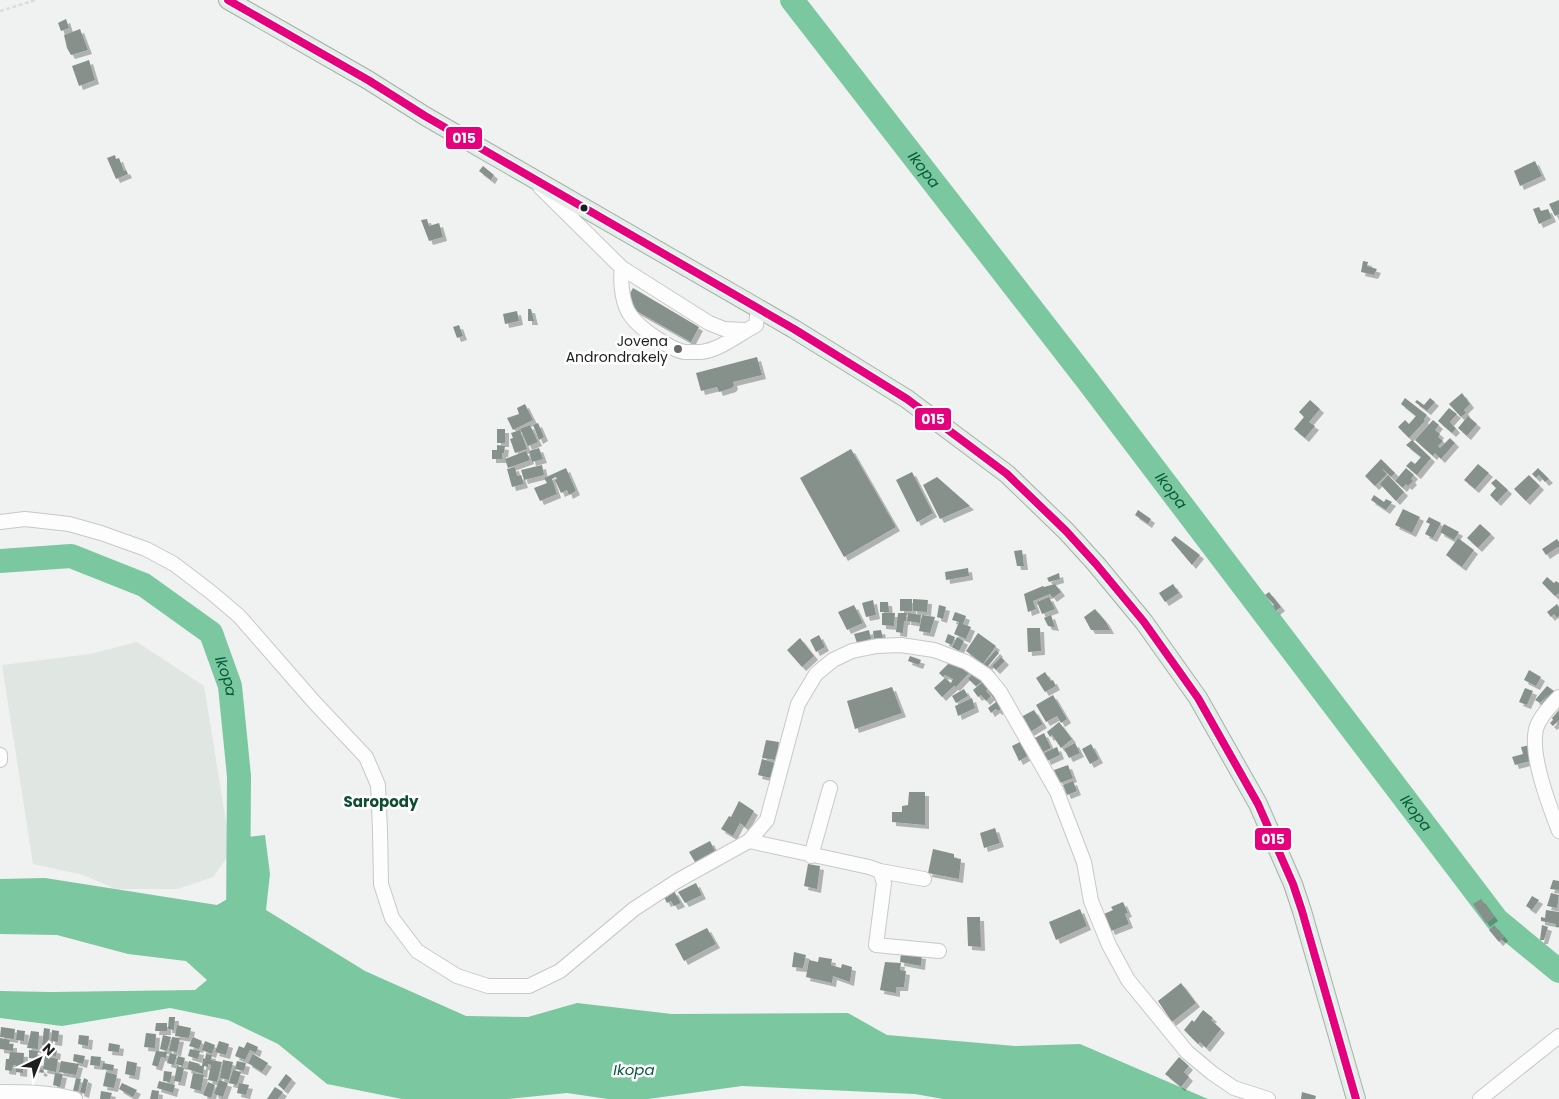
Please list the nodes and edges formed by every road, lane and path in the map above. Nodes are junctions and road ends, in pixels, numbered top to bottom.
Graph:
1 (36, 0) edge
2 (228, 0) edge
3 (0, 11) edge
4 (529, 176) junction
5 (622, 268) junction
6 (758, 308) junction
7 (747, 330) junction
8 (0, 522) edge
9 (1559, 697) edge
10 (0, 755) edge
11 (0, 760) edge
12 (830, 788) dead end
13 (1559, 831) edge
14 (749, 841) junction
15 (811, 856) junction
16 (880, 871) junction
17 (924, 879) dead end
18 (939, 951) dead end
19 (1559, 1036) edge
20 (0, 1092) edge
21 (75, 1099) edge
22 (1268, 1099) edge
23 (1356, 1099) edge
24 (1480, 1099) edge

1 - 3 path
2 - 4 main road
4 - 5 street
4 - 6 main road
5 - 7 street
5 - 7 street
6 - 7 street
6 - 23 main road
8 - 14 street
9 - 13 street
10 - 11 street
12 - 15 street
14 - 15 street
14 - 22 street
15 - 16 street
16 - 17 street
16 - 18 street
19 - 24 street
20 - 21 street

